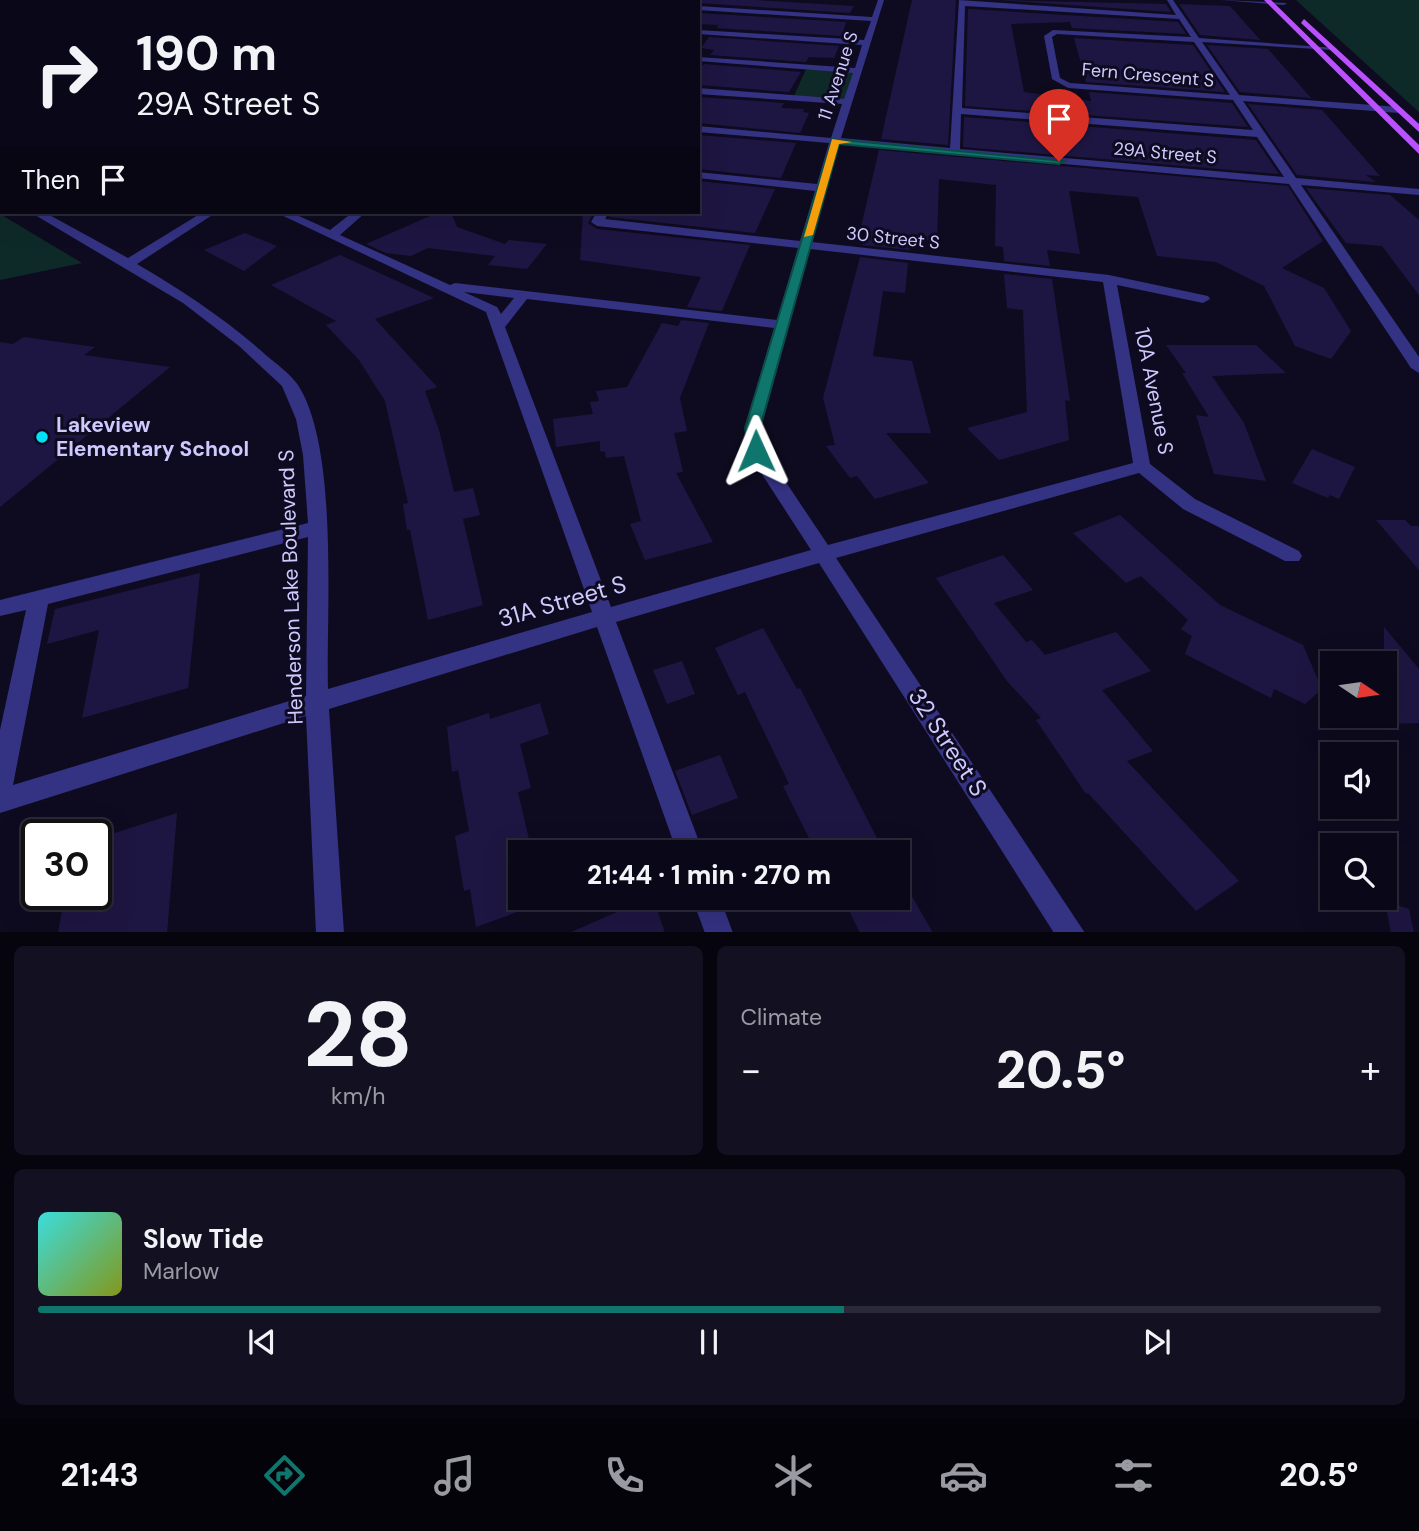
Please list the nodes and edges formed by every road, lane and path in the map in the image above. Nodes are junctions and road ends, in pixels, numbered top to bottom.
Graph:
1 (881, 0) edge
2 (1170, 0) edge
3 (1223, 0) edge
4 (1268, 1) edge
5 (962, 2) edge
6 (1283, 2) edge
7 (700, 8) edge
8 (1181, 17) junction
9 (875, 19) junction
10 (700, 32) edge
11 (1196, 40) junction
12 (868, 43) junction
13 (1313, 47) junction
14 (1333, 48) junction
15 (700, 59) edge
16 (858, 71) junction
17 (700, 91) edge
18 (1237, 98) junction
19 (848, 103) junction
20 (1377, 108) junction
21 (1398, 110) junction
22 (959, 111) junction
23 (700, 129) edge
24 (1419, 129) edge
25 (1263, 134) junction
26 (835, 141) junction
27 (1419, 151) edge
28 (955, 152) junction
29 (700, 176) edge
30 (1294, 181) junction
31 (822, 187) junction
32 (1419, 192) edge
33 (40, 214) edge
34 (208, 214) edge
35 (285, 214) edge
36 (358, 214) edge
37 (602, 214) edge
38 (331, 236) junction
39 (804, 245) junction
40 (128, 264) junction
41 (1109, 279) junction
42 (439, 286) junction
43 (523, 295) junction
44 (1203, 299) dead end
45 (782, 325) junction
46 (498, 327) junction
47 (1419, 368) edge
48 (1142, 466) junction
49 (316, 528) junction
50 (824, 552) junction
51 (1292, 556) dead end
52 (39, 598) junction
53 (0, 608) edge
54 (604, 615) junction
55 (317, 701) junction
56 (0, 788) edge
57 (0, 801) edge
58 (686, 840) edge
59 (710, 910) edge
60 (330, 932) edge
61 (719, 932) edge
62 (1070, 932) edge

1 - 9 street, 11 Avenue S
2 - 8 street
3 - 4 street
4 - 6 street
4 - 13 main road
5 - 8 street
5 - 22 street
6 - 14 main road
7 - 9 street
8 - 11 street
9 - 12 street, 11 Avenue S
10 - 12 street
11 - 13 street, Fern Crescent S
11 - 18 street
11 - 18 street, Fern Crescent S
12 - 16 street, 11 Avenue S
13 - 14 street, Fern Crescent S
13 - 20 main road
14 - 21 main road
15 - 16 street
16 - 19 street, 11 Avenue S
17 - 19 street
18 - 20 street, Fern Crescent S
18 - 25 street
19 - 26 street, 11 Avenue S
20 - 21 street, Fern Crescent S
20 - 27 main road
21 - 24 main road
22 - 25 street
22 - 28 street
23 - 26 street, 29A Street S
25 - 30 street
26 - 28 street, 29A Street S
26 - 31 street, 11 Avenue S
28 - 30 street, 29A Street S
29 - 31 street
30 - 32 street, 29A Street S
30 - 47 street
31 - 39 street, 11 Avenue S
33 - 40 street, Henderson Lake Boulevard S
34 - 40 street
35 - 38 street
36 - 38 street
37 - 39 street, 30 Street S
38 - 42 street
39 - 41 street, 30 Street S
39 - 45 street, 11 Avenue S
40 - 49 street, Henderson Lake Boulevard S
41 - 44 street, 30 Street S
41 - 48 street, 10A Avenue S
42 - 43 street
42 - 46 street
43 - 45 street
43 - 46 street
45 - 50 street, 11 Avenue S
46 - 54 street
48 - 50 street, 31A Street S
48 - 51 street, 10A Avenue S
49 - 52 street
49 - 55 street, Henderson Lake Boulevard S
50 - 54 street, 31A Street S
50 - 62 street, 32 Street S
52 - 53 street
52 - 56 street
54 - 55 street, 31A Street S
54 - 58 street
55 - 57 street, 31A Street S
55 - 60 street, Henderson Lake Boulevard S
59 - 61 street

